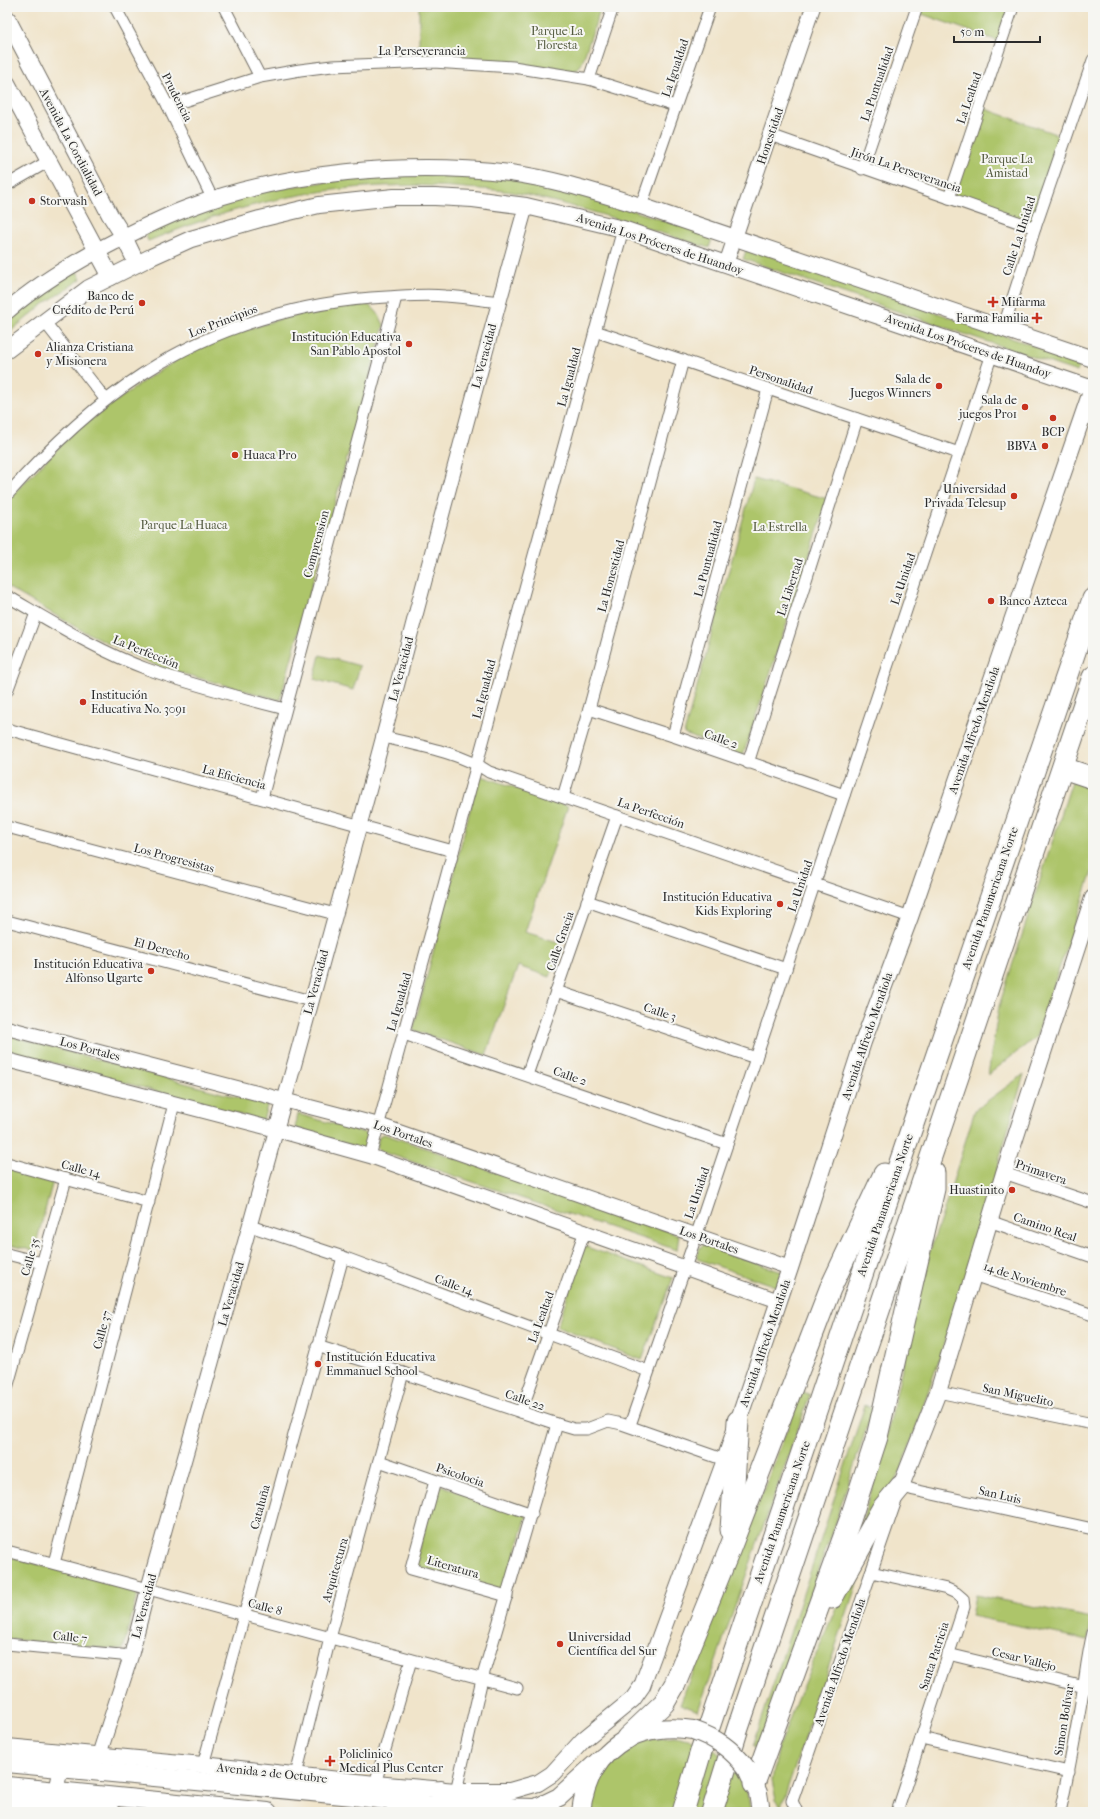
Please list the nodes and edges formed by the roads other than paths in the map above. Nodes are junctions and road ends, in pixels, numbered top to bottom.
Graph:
1 (115, 7) edge
2 (224, 7) edge
3 (613, 7) edge
4 (710, 7) edge
5 (813, 7) edge
6 (917, 7) edge
7 (1014, 7) edge
8 (7, 18) edge
9 (1093, 60) edge
10 (260, 77) junction
11 (589, 80) junction
12 (7, 83) edge
13 (168, 106) junction
14 (676, 106) junction
15 (770, 135) junction
16 (48, 161) junction
17 (862, 169) junction
18 (7, 185) edge
19 (949, 198) junction
20 (213, 200) junction
21 (526, 206) junction
22 (641, 206) junction
23 (1034, 228) junction
24 (623, 229) junction
25 (124, 237) junction
26 (735, 237) junction
27 (96, 251) junction
28 (137, 264) junction
29 (726, 264) junction
30 (111, 277) junction
31 (396, 297) junction
32 (499, 302) junction
33 (7, 311) edge
34 (44, 321) junction
35 (1004, 329) junction
36 (596, 331) junction
37 (7, 350) edge
38 (992, 354) junction
39 (1093, 359) edge
40 (683, 360) junction
41 (1093, 388) edge
42 (768, 389) junction
43 (106, 400) junction
44 (857, 419) junction
45 (959, 453) junction
46 (7, 495) edge
47 (7, 596) edge
48 (1093, 599) edge
49 (36, 613) junction
50 (1093, 677) edge
51 (7, 691) edge
52 (285, 709) junction
53 (589, 709) junction
54 (7, 729) edge
55 (673, 736) junction
56 (384, 737) junction
57 (748, 763) junction
58 (477, 764) junction
59 (1063, 768) junction
60 (1093, 778) edge
61 (844, 795) junction
62 (563, 797) junction
63 (262, 798) junction
64 (617, 816) junction
65 (359, 824) junction
66 (7, 827) edge
67 (454, 851) junction
68 (815, 883) junction
69 (1093, 898) edge
70 (587, 901) junction
71 (335, 914) junction
72 (910, 917) junction
73 (7, 921) edge
74 (786, 969) junction
75 (556, 991) junction
76 (311, 1001) junction
77 (7, 1028) edge
78 (404, 1034) junction
79 (756, 1058) junction
80 (7, 1060) edge
81 (527, 1075) junction
82 (284, 1100) junction
83 (174, 1104) junction
84 (379, 1125) junction
85 (912, 1127) junction
86 (277, 1130) junction
87 (727, 1144) junction
88 (933, 1148) junction
89 (370, 1156) junction
90 (7, 1163) edge
91 (1004, 1173) junction
92 (66, 1179) junction
93 (149, 1202) junction
94 (1093, 1203) edge
95 (989, 1221) junction
96 (250, 1226) junction
97 (585, 1231) junction
98 (696, 1236) junction
99 (7, 1254) edge
100 (343, 1256) junction
101 (1093, 1257) edge
102 (42, 1263) junction
103 (684, 1266) junction
104 (790, 1268) junction
105 (973, 1275) junction
106 (779, 1301) junction
107 (1093, 1315) edge
108 (548, 1334) junction
109 (317, 1346) junction
110 (11, 1360) edge
111 (648, 1371) junction
112 (404, 1373) junction
113 (7, 1388) edge
114 (938, 1392) junction
115 (521, 1412) junction
116 (738, 1421) junction
117 (557, 1424) junction
118 (1093, 1424) edge
119 (630, 1426) junction
120 (725, 1460) junction
121 (379, 1461) junction
122 (435, 1481) junction
123 (901, 1486) junction
124 (532, 1514) junction
125 (1093, 1529) edge
126 (729, 1550) junction
127 (7, 1551) edge
128 (54, 1563) junction
129 (871, 1572) junction
130 (148, 1589) junction
131 (506, 1596) junction
132 (245, 1615) junction
133 (1093, 1633) edge
134 (807, 1637) junction
135 (330, 1638) junction
136 (7, 1644) edge
137 (948, 1654) junction
138 (131, 1656) junction
139 (411, 1660) junction
140 (482, 1679) junction
141 (642, 1686) joint
142 (517, 1688) dead end
143 (1088, 1688) edge
144 (627, 1738) junction
145 (921, 1738) junction
146 (7, 1746) edge
147 (99, 1755) junction
148 (603, 1757) junction
149 (71, 1761) junction
150 (7, 1763) edge
151 (203, 1765) junction
152 (1069, 1772) junction
153 (296, 1775) junction
154 (375, 1784) junction
155 (7, 1786) edge
156 (446, 1796) junction
157 (757, 1796) edge
158 (7, 1801) edge
159 (54, 1803) edge
160 (72, 1804) edge
161 (796, 1811) edge
162 (112, 1812) edge
163 (268, 1812) edge
164 (581, 1812) edge
165 (683, 1812) edge
166 (712, 1812) edge
167 (897, 1812) edge
168 (1060, 1812) edge

1 - 13 street, Prudencia
2 - 10 street
3 - 11 street
4 - 14 street, La Igualdad
5 - 15 street, Honestidad
6 - 17 street, La Puntualidad
7 - 19 street, La Lealtad
8 - 25 main road, Avenida La Cordialidad
9 - 23 street, Calle La Unidad
10 - 11 street, La Perseverancia
10 - 13 street, La Perseverancia
11 - 14 street, La Perseverancia
12 - 16 main road
13 - 20 street, Prudencia
14 - 22 street, La Igualdad
15 - 17 street, Jirón La Perseverancia
15 - 26 street, Honestidad
16 - 18 street
16 - 27 main road
17 - 19 street, Jirón La Perseverancia
19 - 23 street, Jirón La Perseverancia
20 - 22 main road
20 - 25 main road
21 - 24 main road, Avenida Los Próceres de Huandoy
21 - 28 main road, Avenida Los Próceres de Huandoy
21 - 32 street, La Veracidad
22 - 26 main road
23 - 35 street, Calle La Unidad
24 - 29 main road, Avenida Los Próceres de Huandoy
24 - 36 street, La Igualdad
25 - 27 main road
25 - 28 main road, Avenida La Cordialidad
26 - 29 street, Honestidad
26 - 35 main road
27 - 30 main road
27 - 33 main road
28 - 30 main road, Avenida Los Próceres de Huandoy
29 - 38 main road, Avenida Los Próceres de Huandoy
30 - 34 main road, Avenida Los Próceres de Huandoy
31 - 32 street, Los Principios
31 - 43 street, Los Principios
31 - 52 street, Comprension
32 - 56 street, La Veracidad
34 - 37 main road, Avenida Los Próceres de Huandoy
34 - 43 street
35 - 39 main road
36 - 40 street, Personalidad
36 - 58 street, La Igualdad
38 - 41 main road, Avenida Los Próceres de Huandoy
38 - 45 street, La Unidad
40 - 42 street, Personalidad
40 - 53 street, La Honestidad
41 - 72 main road, Avenida Alfredo Mendiola
42 - 44 street, Personalidad
42 - 55 street, La Puntualidad
43 - 46 street, Los Principios
44 - 45 street, Personalidad
44 - 57 street, La Libertad
45 - 61 street, La Unidad
47 - 49 street, La Perfección
48 - 85 highway, Avenida Panamericana Norte
49 - 51 street
49 - 52 street, La Perfección
50 - 59 highway
52 - 63 street, Comprension
53 - 55 street, Calle 2
53 - 62 street, La Honestidad
54 - 63 street, La Eficiencia
55 - 57 street, Calle 2
56 - 58 street, La Perfección
56 - 65 street, La Veracidad
57 - 61 street, Calle 2
58 - 62 street, La Perfección
58 - 67 street, La Igualdad
59 - 60 highway
59 - 88 highway
61 - 68 street, La Unidad
62 - 64 street, La Perfección
63 - 65 street, La Eficiencia
64 - 68 street, La Perfección
64 - 70 street, Calle Gracia
65 - 67 street, La Eficiencia
65 - 71 street, La Veracidad
66 - 71 street, Los Progresistas
67 - 78 street, La Igualdad
68 - 72 street, La Perfección
68 - 74 street, La Unidad
69 - 91 main road, Avenida Alfredo Mendiola
70 - 74 street
70 - 75 street, Calle Gracia
71 - 76 street, La Veracidad
72 - 104 main road, Avenida Alfredo Mendiola
73 - 76 street, El Derecho
74 - 79 street, La Unidad
75 - 79 street, Calle 3
75 - 81 street, Calle Gracia
76 - 82 street, La Veracidad
77 - 82 street, Los Portales
78 - 81 street, Calle 2
78 - 84 street, La Igualdad
79 - 87 street, La Unidad
80 - 83 street
81 - 87 street, Calle 2
82 - 84 street, Los Portales
82 - 86 street, La Veracidad
83 - 86 street
83 - 93 street, Calle 37
84 - 89 street, La Igualdad
84 - 98 street, Los Portales
85 - 126 highway
85 - 165 highway, Avenida Panamericana Norte
86 - 89 street
86 - 96 street, La Veracidad
87 - 98 street, La Unidad
88 - 134 highway
88 - 166 highway
89 - 97 street
90 - 92 street, Calle 14
91 - 94 street, Primavera
91 - 95 main road, Avenida Alfredo Mendiola
92 - 93 street, Calle 14
92 - 102 street, Calle 35
93 - 128 street, Calle 37
95 - 101 street, Camino Real
95 - 105 main road, Avenida Alfredo Mendiola
96 - 100 street, Calle 14
96 - 130 street, La Veracidad
97 - 103 street
97 - 108 street, La Lealtad
98 - 103 street, La Unidad
98 - 104 street, Los Portales
99 - 102 street
100 - 108 street, Calle 14
100 - 109 street, Cataluña
102 - 110 street, Calle 35
103 - 106 street
103 - 111 street, La Unidad
104 - 106 main road, Avenida Alfredo Mendiola
105 - 107 street, 14 de Noviembre
105 - 114 main road, Avenida Alfredo Mendiola
106 - 116 main road, Avenida Alfredo Mendiola
108 - 111 street, Calle 14
108 - 115 street, La Lealtad
109 - 112 street, Calle 22
109 - 132 street, Cataluña
110 - 113 street, Calle 35
111 - 119 street, La Unidad
112 - 115 street, Calle 22
112 - 121 street, Arquitectura
114 - 118 street, San Miguelito
114 - 123 main road, Avenida Alfredo Mendiola
115 - 117 street, Calle 22
116 - 120 main road, Avenida Alfredo Mendiola
116 - 126 highway
117 - 119 street, Calle 22
117 - 124 street
119 - 120 street, Calle 22
120 - 141 main road, Avenida Alfredo Mendiola
121 - 122 street, Psicolocia
121 - 135 street, Arquitectura
122 - 124 street, Psicolocia
122 - 131 street, Literatura
123 - 125 street, San Luis
123 - 129 street, Avenida Alfredo Mendiola
123 - 134 highway
124 - 131 street
126 - 144 highway
127 - 128 street, Calle 8
128 - 130 street, Calle 8
129 - 137 street, Santa Patricia
129 - 161 street, Avenida Alfredo Mendiola
130 - 132 street, Calle 8
130 - 138 street, La Veracidad
131 - 140 street
132 - 135 street, Calle 8
132 - 151 street, Cataluña
133 - 143 street, Simon Bolívar
134 - 157 highway
135 - 139 street, Calle 8
135 - 153 street, Arquitectura
136 - 138 street, Calle 7
137 - 143 street, Cesar Vallejo
137 - 145 street, Santa Patricia
138 - 147 street, La Veracidad
139 - 140 street, Calle 8
139 - 154 street
140 - 142 street, Calle 8
140 - 156 street
141 - 156 main road, Avenida 2 de Octubre
143 - 152 street, Simon Bolívar
144 - 148 main road, Avenida 2 de Octubre
144 - 157 main road, Avenida 2 de Octubre, bridge
145 - 152 street
145 - 167 street, Santa Patricia
146 - 149 main road, Avenida 2 de Octubre
147 - 149 main road, Avenida 2 de Octubre
147 - 151 main road, Avenida 2 de Octubre
148 - 156 main road, Avenida 2 de Octubre
148 - 164 main road
149 - 150 main road, Avenida 2 de Octubre
149 - 156 main road, Avenida 2 de Octubre
149 - 159 street
149 - 160 street
151 - 153 main road, Avenida 2 de Octubre
152 - 168 street, Simon Bolívar
153 - 154 main road, Avenida 2 de Octubre
154 - 156 main road, Avenida 2 de Octubre
155 - 159 main road
158 - 159 main road
159 - 160 main road
160 - 162 main road
160 - 163 main road

